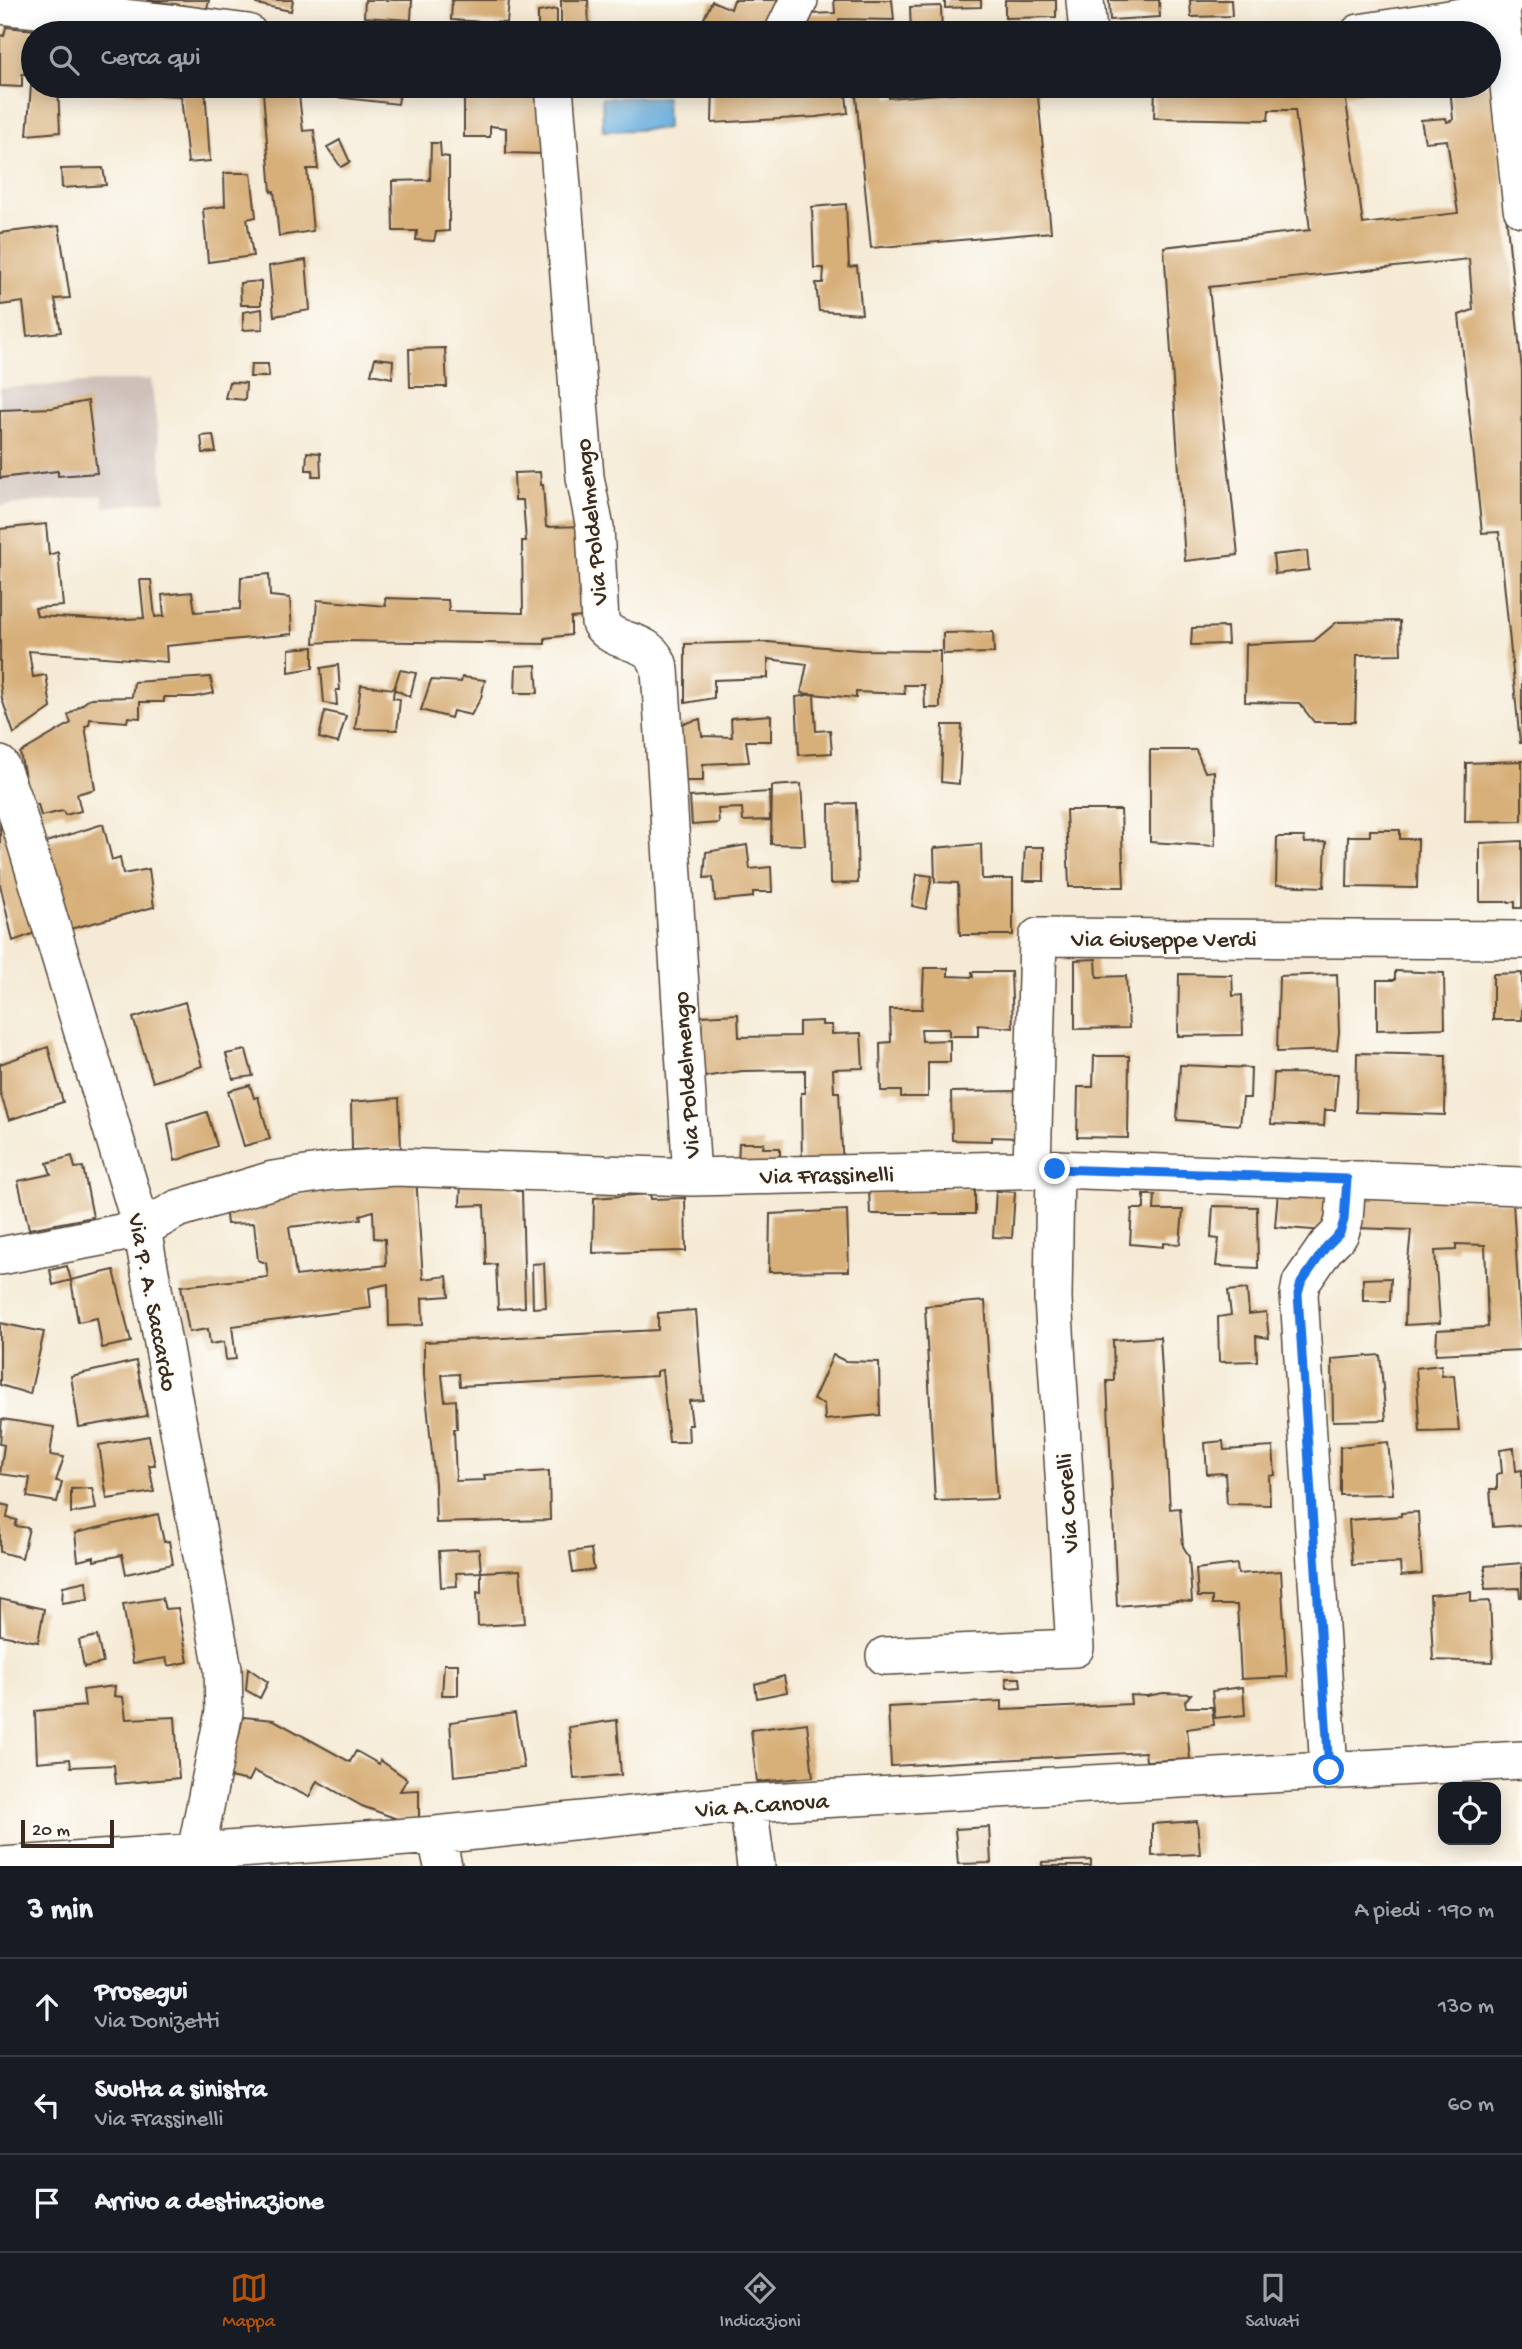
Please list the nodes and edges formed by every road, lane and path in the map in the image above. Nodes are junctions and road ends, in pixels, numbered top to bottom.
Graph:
1 (799, 0) edge
2 (1085, 0) edge
3 (0, 5) edge
4 (1503, 5) edge
5 (142, 21) edge
6 (789, 21) edge
7 (1087, 21) edge
8 (1421, 21) edge
9 (555, 98) edge
10 (1522, 208) edge
11 (0, 765) edge
12 (1522, 940) edge
13 (1044, 1169) junction
14 (692, 1177) junction
15 (1347, 1179) junction
16 (1522, 1186) edge
17 (142, 1229) junction
18 (0, 1256) edge
19 (886, 1656) dead end
20 (1522, 1760) edge
21 (1329, 1770) junction
22 (748, 1803) junction
23 (439, 1851) edge
24 (192, 1859) edge
25 (2, 1866) edge
26 (756, 1866) edge

1 - 6 street
2 - 7 street
3 - 5 street
4 - 8 street
4 - 10 street
9 - 14 street, Via Poldelmengo
11 - 17 street, Via P. A. Saccardo
12 - 13 street, Via Giuseppe Verdi
13 - 14 street, Via Frassinelli
13 - 15 street, Via Frassinelli
13 - 19 street, Via Corelli
14 - 17 street, Via Frassinelli
15 - 16 street, Via Frassinelli
15 - 21 street
17 - 18 street, Via Frassinelli
17 - 24 street, Via P. A. Saccardo
20 - 21 street, Via A.Canova
21 - 22 street, Via A.Canova
22 - 23 street, Via A.Canova
22 - 26 street
23 - 24 street, Via A.Canova
24 - 25 street, Via A.Canova

